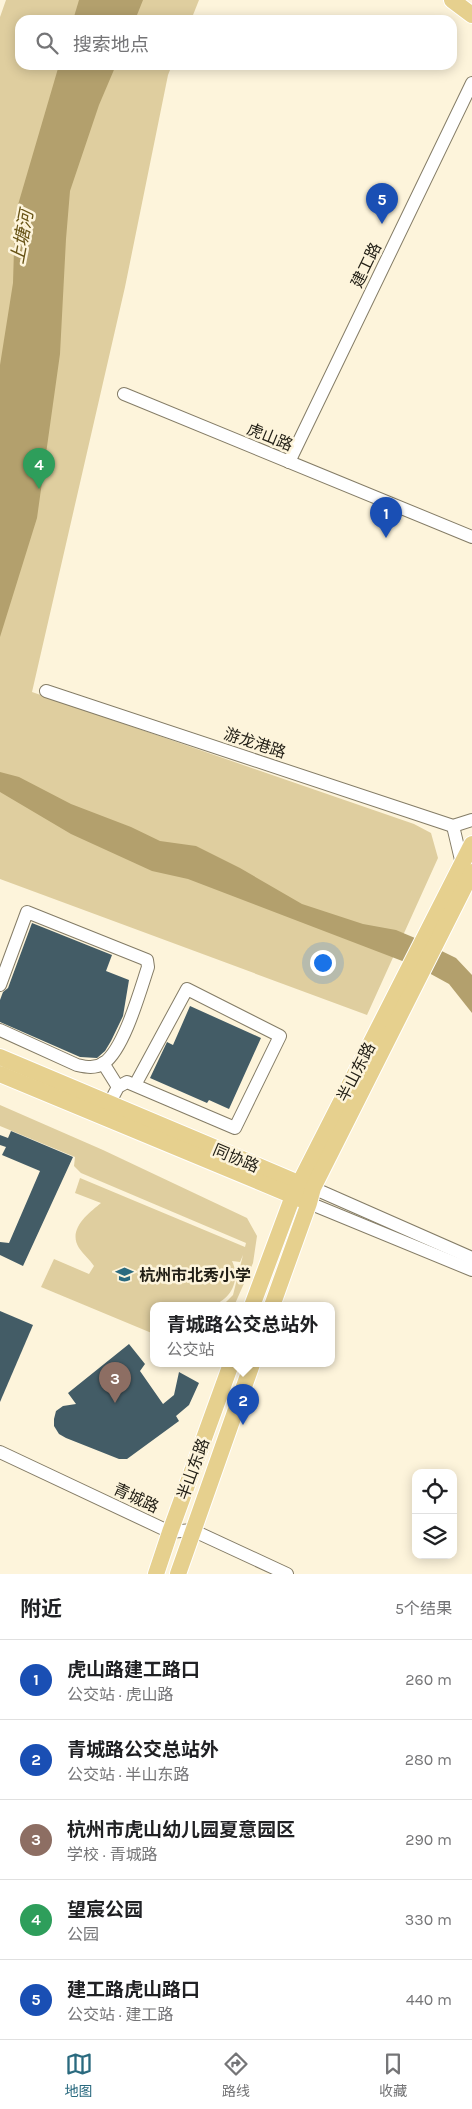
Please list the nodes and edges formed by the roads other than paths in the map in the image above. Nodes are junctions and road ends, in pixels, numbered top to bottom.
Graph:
1 (472, 82) edge
2 (124, 394) dead end
3 (289, 462) junction
4 (466, 534) edge
5 (46, 691) dead end
6 (472, 820) edge
7 (453, 826) junction
8 (472, 844) edge
9 (467, 868) edge
10 (0, 984) edge
11 (0, 1030) edge
12 (0, 1057) edge
13 (103, 1063) junction
14 (0, 1074) edge
15 (136, 1085) junction
16 (118, 1086) junction
17 (109, 1104) junction
18 (304, 1193) junction
19 (472, 1258) edge
20 (472, 1270) edge
21 (254, 1302) edge
22 (273, 1302) edge
23 (230, 1367) edge
24 (251, 1367) edge
25 (0, 1452) edge
26 (192, 1530) junction
27 (170, 1532) junction
28 (264, 1569) edge
29 (156, 1574) edge
30 (178, 1574) edge
31 (287, 1574) edge

1 - 3 street, 建工路
2 - 3 street, 虎山路
3 - 4 street, 虎山路
5 - 7 street, 游龙港路
6 - 7 street
7 - 9 street
8 - 9 main road, 半山东路
9 - 18 main road, 半山东路
10 - 13 street
11 - 13 street
12 - 17 main road, 同协路
13 - 16 street
14 - 18 main road, 同协路
15 - 15 street
15 - 16 street
16 - 17 street
17 - 18 main road, 同协路
18 - 19 street, 同协路
18 - 20 street, 同协路
18 - 21 main road, 半山东路
18 - 22 main road, 半山东路
23 - 27 main road, 半山东路
24 - 26 main road, 半山东路
25 - 27 street, 青城路
26 - 27 street, 青城路
26 - 28 street, 青城路
26 - 30 main road, 半山东路
27 - 29 main road, 半山东路
28 - 31 street, 青城路

